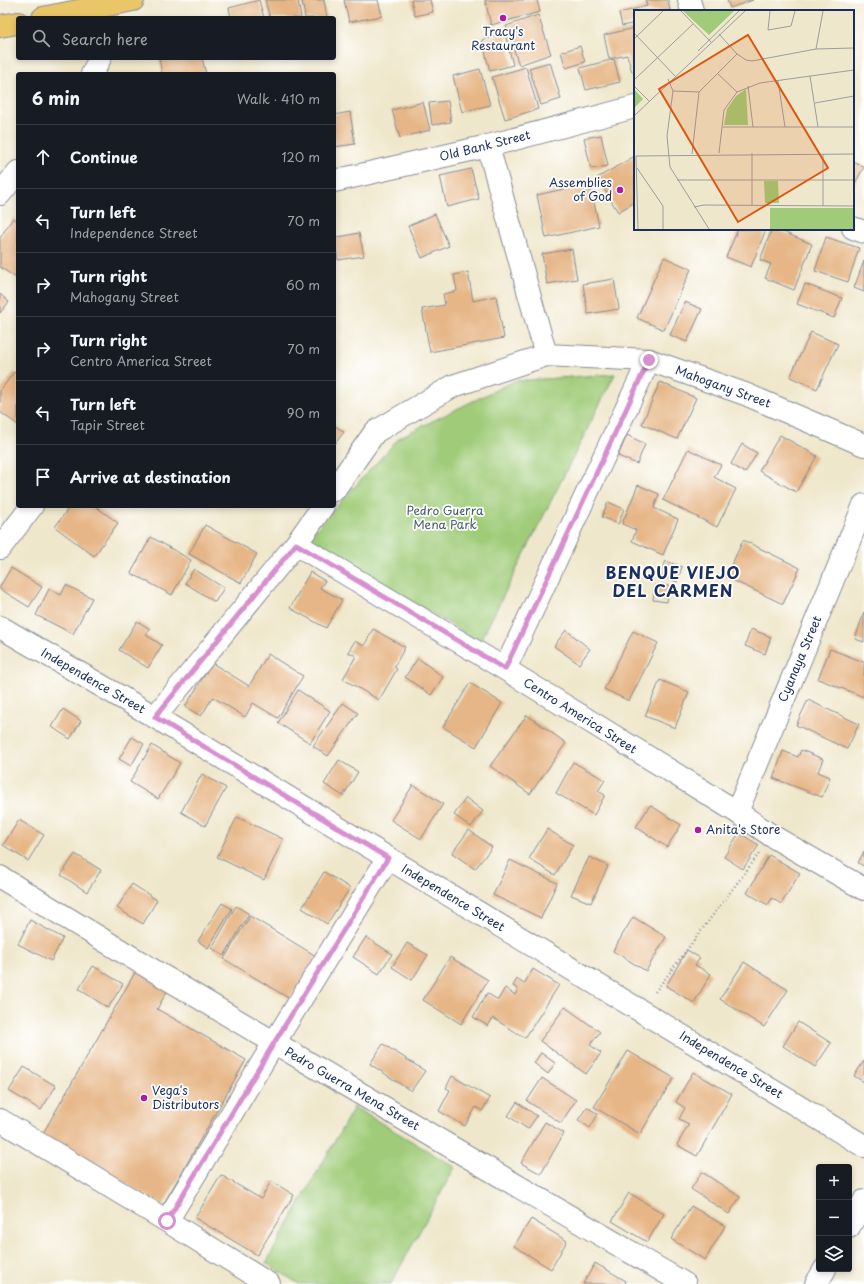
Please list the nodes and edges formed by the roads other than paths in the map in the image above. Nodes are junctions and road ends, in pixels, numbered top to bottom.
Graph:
1 (689, 0) edge
2 (119, 6) edge
3 (692, 10) edge
4 (56, 16) edge
5 (16, 23) edge
6 (0, 26) edge
7 (634, 108) edge
8 (488, 146) junction
9 (16, 174) edge
10 (336, 181) edge
11 (0, 194) edge
12 (854, 228) edge
13 (864, 232) edge
14 (546, 355) junction
15 (649, 360) junction
16 (864, 445) edge
17 (336, 487) edge
18 (864, 505) edge
19 (30, 508) edge
20 (321, 508) edge
21 (296, 544) junction
22 (0, 548) edge
23 (0, 627) edge
24 (505, 669) junction
25 (155, 717) junction
26 (736, 812) junction
27 (388, 858) junction
28 (0, 877) edge
29 (864, 889) edge
30 (274, 1043) junction
31 (0, 1120) edge
32 (864, 1146) edge
33 (864, 1201) edge
34 (167, 1221) junction
35 (852, 1222) edge
36 (823, 1272) edge
37 (269, 1284) edge
38 (685, 1284) edge
39 (816, 1284) edge

1 - 3 street
2 - 4 highway
5 - 6 highway
7 - 8 street, Old Bank Street
8 - 10 street, Old Bank Street
8 - 14 street
9 - 11 street
12 - 13 street
14 - 15 street, Mahogany Street
14 - 17 street, Mahogany Street
15 - 16 street, Mahogany Street
15 - 24 street
18 - 26 street, Cyanaya Street
19 - 22 street
20 - 21 street
21 - 24 street, Centro America Street
21 - 25 street
23 - 25 street, Independence Street
24 - 26 street, Centro America Street
25 - 27 street, Independence Street
26 - 29 street, Centro America Street
27 - 30 street
27 - 32 street, Independence Street
28 - 30 street, Pedro Guerra Mena Street
30 - 34 street
30 - 38 street, Pedro Guerra Mena Street
31 - 34 street
33 - 35 street
34 - 37 street
36 - 39 street

